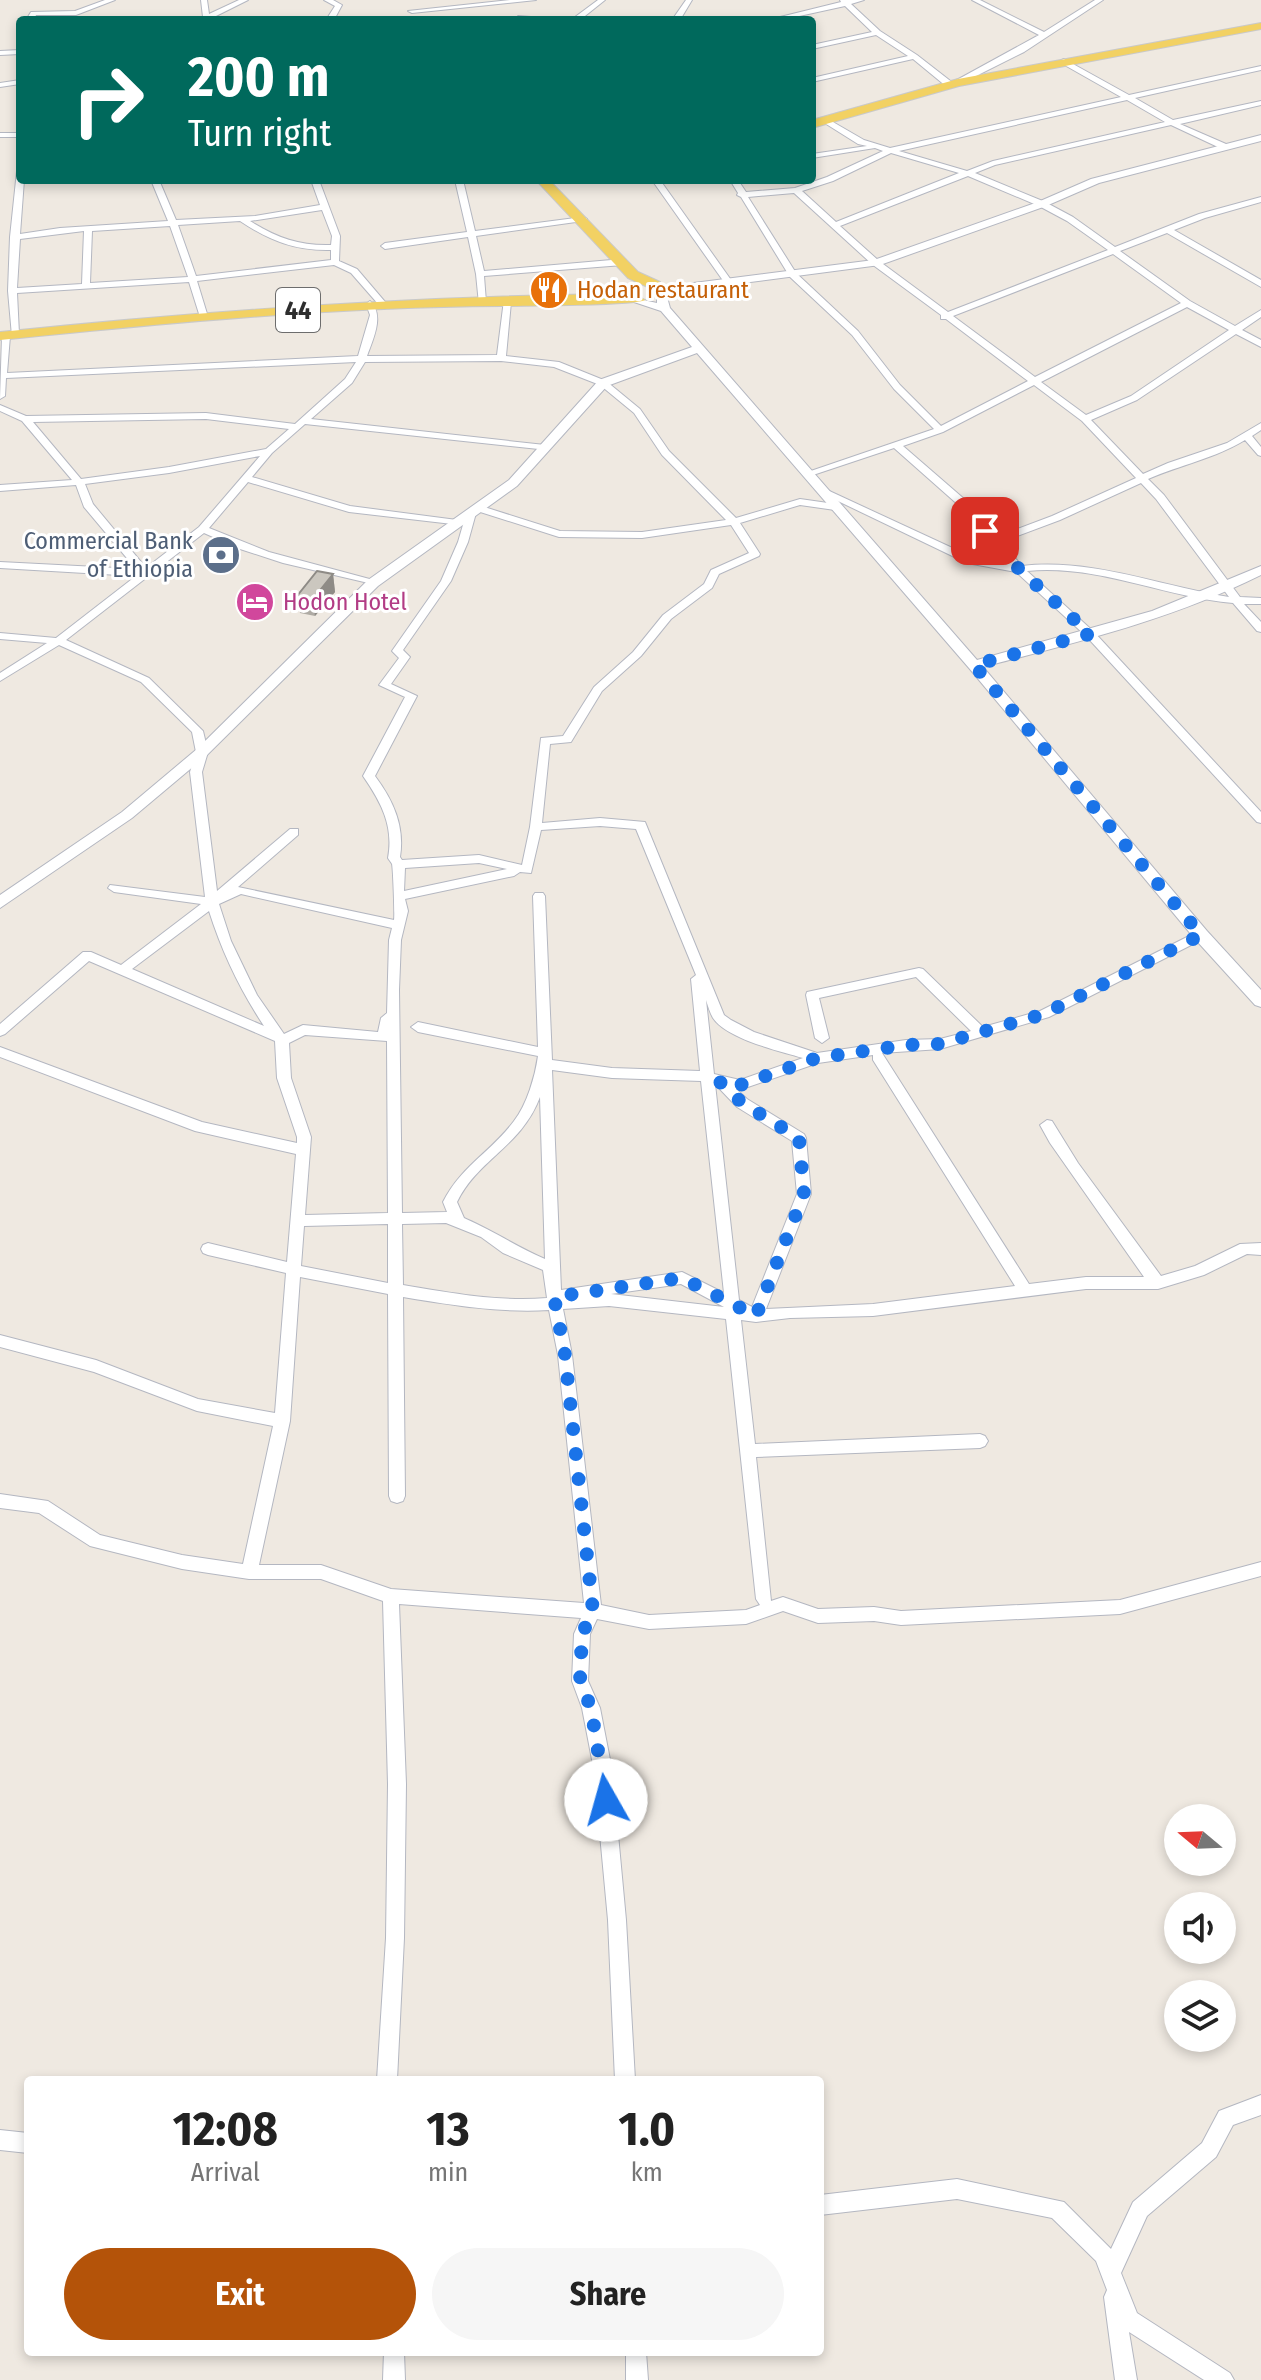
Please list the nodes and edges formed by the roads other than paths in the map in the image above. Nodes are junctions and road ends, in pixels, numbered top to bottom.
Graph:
1 (38, 0) edge
2 (112, 0) edge
3 (245, 0) edge
4 (327, 0) edge
5 (407, 0) edge
6 (533, 0) edge
7 (602, 0) edge
8 (861, 0) edge
9 (975, 0) edge
10 (1100, 0) edge
11 (844, 1) edge
12 (486, 2) edge
13 (412, 11) junction
14 (32, 16) edge
15 (209, 16) edge
16 (332, 16) edge
17 (415, 16) edge
18 (580, 16) edge
19 (787, 16) edge
20 (1259, 27) edge
21 (877, 33) junction
22 (1044, 35) junction
23 (816, 46) edge
24 (914, 57) junction
25 (1064, 61) junction
26 (1261, 68) edge
27 (816, 79) edge
28 (954, 84) junction
29 (1128, 96) junction
30 (1261, 103) edge
31 (826, 120) junction
32 (816, 123) edge
33 (1172, 123) junction
34 (1261, 138) edge
35 (1223, 146) junction
36 (875, 147) junction
37 (892, 150) junction
38 (816, 155) edge
39 (970, 174) junction
40 (17, 184) edge
41 (157, 184) edge
42 (316, 184) edge
43 (460, 184) edge
44 (546, 184) edge
45 (659, 184) edge
46 (736, 184) edge
47 (815, 184) edge
48 (816, 184) edge
49 (796, 190) junction
50 (741, 195) junction
51 (1261, 199) edge
52 (1042, 204) junction
53 (325, 207) junction
54 (242, 219) junction
55 (583, 219) junction
56 (173, 223) junction
57 (836, 225) junction
58 (88, 229) junction
59 (1167, 229) junction
60 (471, 234) junction
61 (14, 237) junction
62 (385, 246) dead end
63 (337, 247) junction
64 (1114, 249) junction
65 (335, 262) junction
66 (623, 262) junction
67 (876, 263) junction
68 (480, 274) junction
69 (793, 275) junction
70 (194, 279) junction
71 (727, 280) junction
72 (1261, 284) edge
73 (86, 287) junction
74 (634, 287) junction
75 (12, 291) junction
76 (660, 296) junction
77 (482, 302) junction
78 (507, 302) junction
79 (1187, 303) junction
80 (376, 304) junction
81 (1261, 313) edge
82 (204, 317) junction
83 (944, 317) junction
84 (1233, 329) junction
85 (7, 335) edge
86 (1261, 344) edge
87 (699, 348) junction
88 (501, 358) junction
89 (362, 359) junction
90 (0, 376) edge
91 (1033, 379) junction
92 (603, 383) junction
93 (0, 396) edge
94 (0, 408) edge
95 (25, 419) junction
96 (1085, 419) junction
97 (301, 424) junction
98 (1261, 426) edge
99 (940, 430) junction
100 (1246, 435) junction
101 (895, 444) junction
102 (545, 448) junction
103 (269, 451) junction
104 (1261, 453) edge
105 (807, 474) junction
106 (246, 478) junction
107 (1145, 480) junction
108 (80, 484) junction
109 (0, 488) edge
110 (822, 491) junction
111 (835, 507) junction
112 (475, 510) junction
113 (734, 522) junction
114 (457, 523) junction
115 (203, 529) junction
116 (994, 541) junction
117 (0, 565) edge
118 (1019, 569) junction
119 (1261, 570) edge
120 (144, 573) junction
121 (373, 583) junction
122 (1229, 588) junction
123 (1204, 597) junction
124 (1261, 601) edge
125 (1237, 602) junction
126 (1261, 629) edge
127 (1090, 634) junction
128 (0, 636) edge
129 (58, 641) junction
130 (974, 665) junction
131 (0, 678) edge
132 (202, 752) junction
133 (1261, 819) edge
134 (536, 827) junction
135 (294, 832) dead end
136 (399, 864) junction
137 (527, 870) junction
138 (114, 888) dead end
139 (398, 896) junction
140 (539, 896) dead end
141 (212, 902) junction
142 (0, 903) edge
143 (399, 925) junction
144 (1201, 935) junction
145 (695, 960) junction
146 (123, 970) junction
147 (393, 991) junction
148 (1261, 1001) edge
149 (418, 1027) dead end
150 (0, 1031) edge
151 (980, 1032) junction
152 (822, 1038) dead end
153 (281, 1039) junction
154 (0, 1052) edge
155 (545, 1053) junction
156 (878, 1057) dead end
157 (817, 1058) junction
158 (719, 1081) junction
159 (1047, 1125) dead end
160 (303, 1150) junction
161 (447, 1217) junction
162 (297, 1221) junction
163 (208, 1249) dead end
164 (1261, 1249) edge
165 (1158, 1283) junction
166 (1024, 1289) junction
167 (554, 1297) junction
168 (756, 1316) junction
169 (0, 1341) edge
170 (282, 1421) junction
171 (980, 1441) dead end
172 (748, 1451) junction
173 (397, 1496) dead end
174 (0, 1501) edge
175 (1261, 1569) edge
176 (249, 1572) junction
177 (391, 1596) junction
178 (764, 1599) dead end
179 (593, 1611) junction
180 (387, 2076) edge
181 (625, 2076) edge
182 (1261, 2105) edge
183 (0, 2140) edge
184 (24, 2143) edge
185 (824, 2205) edge
186 (1109, 2270) junction
187 (394, 2356) edge
188 (636, 2356) edge
189 (394, 2380) edge
190 (637, 2380) edge
191 (1126, 2380) edge
192 (1223, 2380) edge

1 - 14 street
2 - 14 street
3 - 15 street
4 - 16 street
5 - 13 street
6 - 12 street
7 - 18 street
8 - 11 street
9 - 22 street
10 - 22 street
11 - 19 street
11 - 21 street
12 - 13 street
13 - 17 street
20 - 25 main road
21 - 23 street
21 - 24 street
22 - 28 street
24 - 27 street
24 - 28 street
25 - 28 main road
25 - 29 street
26 - 29 street
28 - 31 main road
29 - 33 street
29 - 37 street
30 - 33 street
31 - 32 main road
31 - 36 street
33 - 35 street
33 - 39 street
34 - 35 street
35 - 52 street
36 - 37 street
36 - 38 street
37 - 39 street
37 - 48 street
39 - 52 street
39 - 57 street
40 - 61 street
41 - 56 street
42 - 53 street
43 - 60 street
44 - 55 main road
45 - 71 street
46 - 50 street
47 - 49 street
49 - 50 street
49 - 57 street
50 - 69 street
51 - 59 street
52 - 64 street
52 - 67 street
53 - 54 street
53 - 63 street
54 - 56 street
54 - 63 street
55 - 60 street
55 - 66 main road
56 - 58 street
56 - 70 street
57 - 67 street
58 - 61 street
58 - 73 street
59 - 64 street
59 - 72 street
60 - 62 street
60 - 68 street
61 - 75 street
63 - 65 street
64 - 79 street
64 - 83 street
65 - 70 street
65 - 80 street
66 - 68 street
66 - 74 main road
67 - 69 street
67 - 83 street
68 - 77 street
69 - 71 street
69 - 99 street
70 - 73 street
70 - 82 street
71 - 76 street
73 - 75 street
74 - 76 main road
74 - 76 main road
74 - 78 main road, 44
75 - 85 street
76 - 87 street
77 - 78 main road, 44
77 - 80 main road, 44
78 - 88 street
79 - 84 street
79 - 91 street
80 - 82 main road, 44
80 - 89 street
81 - 84 street
82 - 85 main road, 44
83 - 91 street
84 - 86 street
84 - 96 street
85 - 90 street
87 - 92 street
87 - 105 street
88 - 89 street
88 - 92 street
89 - 90 street
89 - 97 street
90 - 93 street
91 - 96 street
91 - 99 street
92 - 102 street
92 - 113 street
94 - 95 street
95 - 97 street
95 - 108 street
96 - 107 street
97 - 102 street
97 - 103 street
98 - 100 street
99 - 101 street
100 - 104 street
100 - 107 street
101 - 105 street
101 - 116 street
102 - 112 street
103 - 106 street
103 - 108 street
105 - 110 street
106 - 114 street
106 - 115 street
107 - 116 street
107 - 122 street
108 - 109 street
108 - 120 street
110 - 111 street
110 - 118 street
111 - 113 street
111 - 130 street
112 - 113 street
112 - 114 street
112 - 136 street
113 - 134 street
114 - 121 street
115 - 120 street
115 - 121 street
116 - 118 street
117 - 120 street
118 - 123 street
118 - 127 street
119 - 122 street
120 - 129 street
121 - 132 street
122 - 123 street
122 - 125 street
123 - 125 street
123 - 127 street
124 - 125 street
125 - 126 street
127 - 130 street
127 - 133 street
128 - 129 street
129 - 131 street
129 - 132 street
130 - 144 street
132 - 141 street
132 - 142 street
134 - 137 street
134 - 145 street
135 - 141 street
136 - 137 street
136 - 139 street
137 - 139 street
138 - 141 street
139 - 143 street
140 - 155 street
141 - 143 street
141 - 146 street
141 - 153 street
143 - 147 street
144 - 148 street
144 - 151 street
145 - 157 street
145 - 172 street
146 - 150 street
146 - 153 street
147 - 153 street
147 - 173 street
149 - 155 street
151 - 152 street
151 - 157 street
153 - 160 street
154 - 160 street
155 - 167 street
156 - 166 street
157 - 158 street
158 - 161 street
158 - 168 street
159 - 165 street
160 - 162 street
161 - 162 street
161 - 167 street
162 - 170 street
163 - 168 street
164 - 165 street
165 - 166 street
166 - 168 street
167 - 168 street
167 - 179 street
169 - 170 street
170 - 176 street
171 - 172 street
172 - 178 street
174 - 176 street
175 - 179 street
176 - 177 street
177 - 179 street
177 - 180 street
179 - 181 street
182 - 186 street
183 - 184 street
185 - 186 street
186 - 191 street
186 - 192 street
187 - 189 street
188 - 190 street

